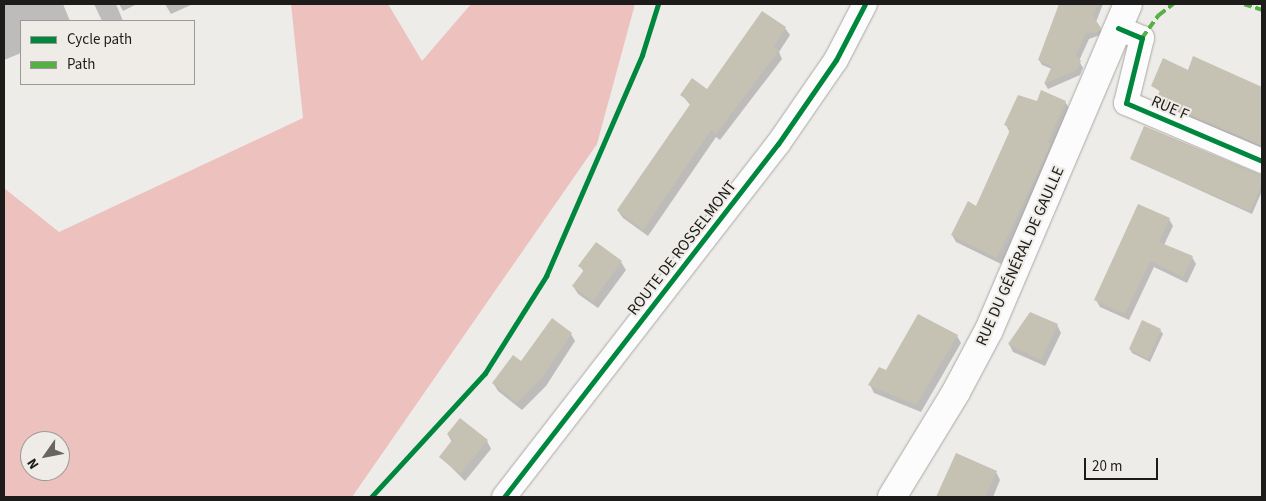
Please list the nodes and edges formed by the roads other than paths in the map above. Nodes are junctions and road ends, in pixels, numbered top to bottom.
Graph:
1 (865, 4) edge
2 (1123, 16) edge
3 (1262, 161) edge
4 (504, 497) edge
5 (892, 497) edge

1 - 4 street, ROUTE DE ROSSELMONT
2 - 3 street, RUE F
2 - 5 main road, RUE DU GÉNÉRAL DE GAULLE

